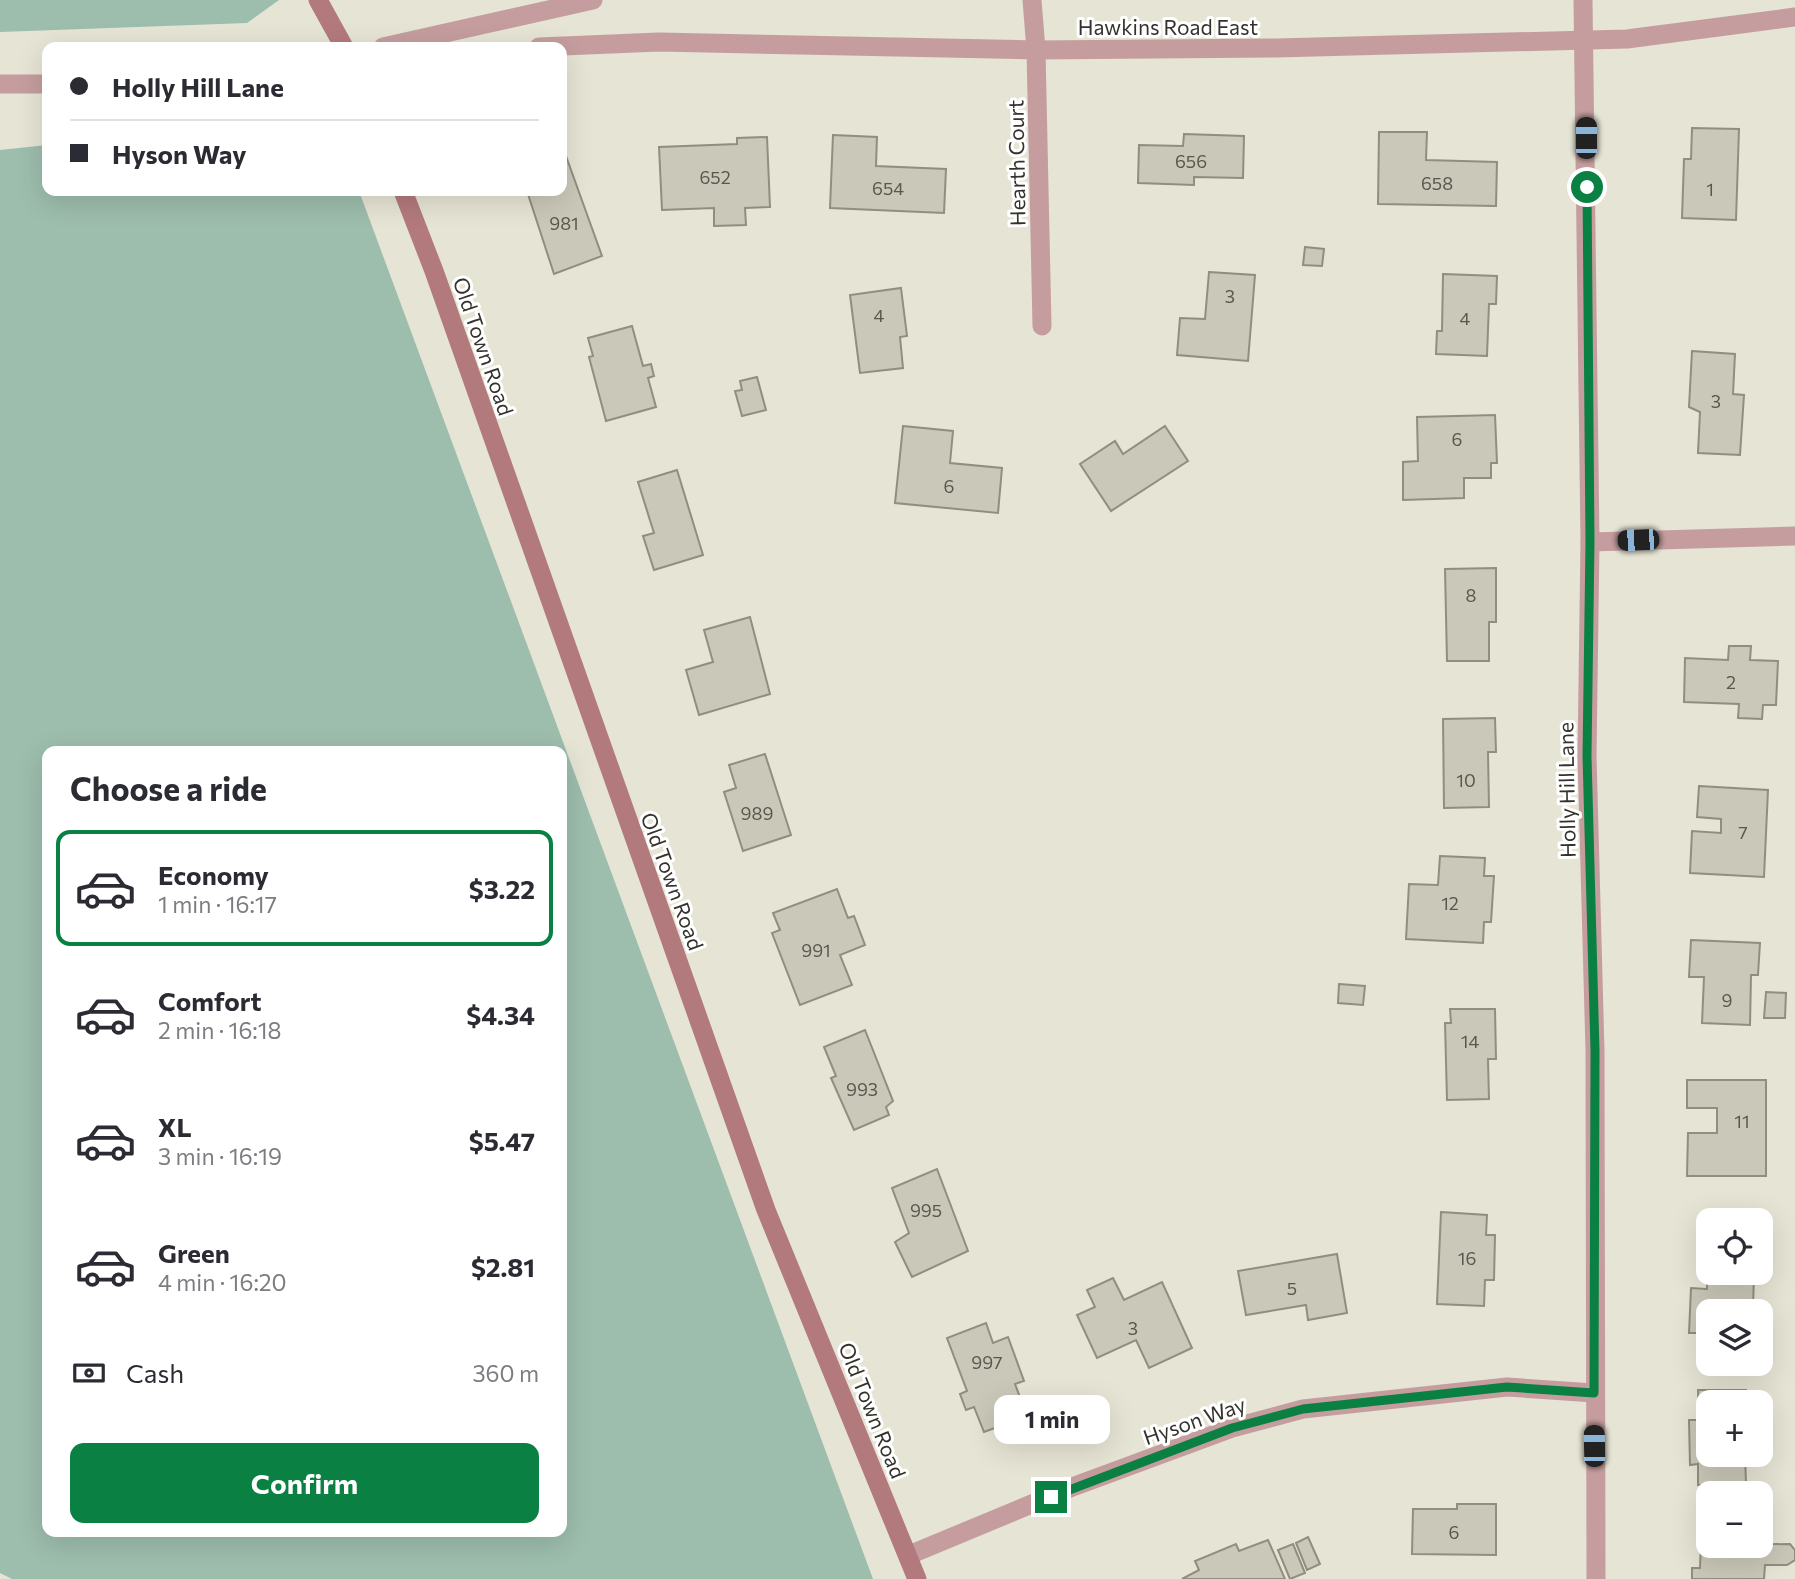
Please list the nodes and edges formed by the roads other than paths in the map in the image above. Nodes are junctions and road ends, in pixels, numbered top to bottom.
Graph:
1 (318, 0) edge
2 (593, 0) edge
3 (1032, 0) edge
4 (1583, 0) edge
5 (1795, 17) edge
6 (1586, 40) junction
7 (341, 42) edge
8 (405, 42) edge
9 (567, 46) edge
10 (1036, 50) junction
11 (0, 84) edge
12 (42, 84) edge
13 (405, 196) edge
14 (1042, 326) dead end
15 (1795, 536) edge
16 (1590, 542) junction
17 (1594, 1393) junction
18 (909, 1555) junction
19 (917, 1579) edge
20 (1596, 1579) edge

1 - 7 main road
2 - 8 street
3 - 10 street, Hearth Court
4 - 6 street, Holly Hill Lane
5 - 6 street, Hawkins Road East
6 - 10 street, Hawkins Road East
6 - 16 street, Holly Hill Lane
9 - 10 street, Hawkins Road East
10 - 14 street, Hearth Court
11 - 12 street
13 - 18 main road, Old Town Road
15 - 16 street
16 - 17 street, Holly Hill Lane
17 - 18 street, Hyson Way
17 - 20 street, Holly Hill Lane
18 - 19 main road, Old Town Road

